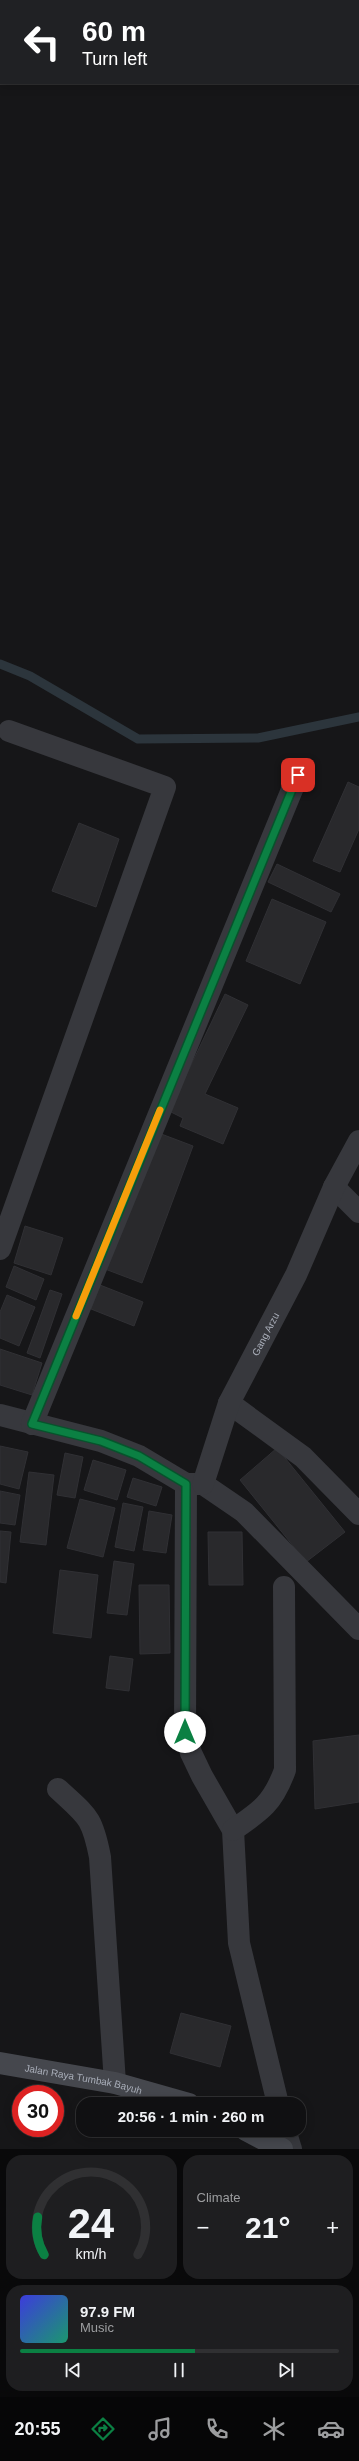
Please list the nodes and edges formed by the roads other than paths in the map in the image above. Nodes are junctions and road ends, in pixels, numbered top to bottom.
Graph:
1 (10, 731) dead end
2 (298, 775) dead end
3 (359, 1141) edge
4 (334, 1187) junction
5 (359, 1212) edge
6 (0, 1249) edge
7 (229, 1403) junction
8 (0, 1415) edge
9 (32, 1424) junction
10 (195, 1484) junction
11 (359, 1514) edge
12 (284, 1587) dead end
13 (359, 1629) edge
14 (58, 1789) dead end
15 (233, 1830) junction
16 (0, 2063) edge
17 (115, 2083) junction
18 (164, 2097) edge
19 (276, 2097) edge
20 (259, 2137) edge
21 (287, 2137) edge
22 (282, 2149) edge
23 (291, 2149) edge

1 - 6 street
2 - 9 street
3 - 4 street, Gang Arzu
4 - 5 street
4 - 7 street, Gang Arzu
7 - 10 street, Gang Arzu
7 - 11 street
8 - 9 street
9 - 10 street
10 - 13 street
10 - 15 street, Gang Arzu
12 - 15 street
14 - 17 street
15 - 19 street
16 - 17 street, Jalan Raya Tumbak Bayuh
17 - 18 street, Jalan Raya Tumbak Bayuh
20 - 22 street
21 - 23 street

